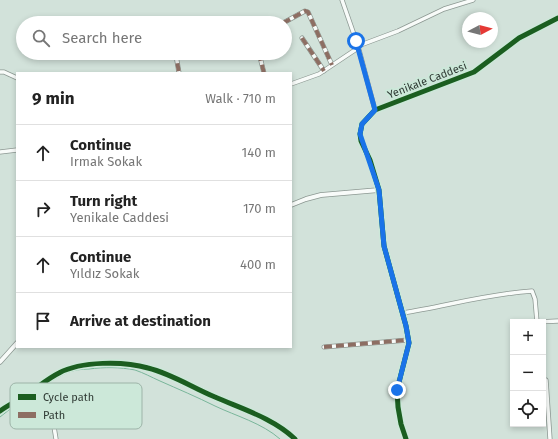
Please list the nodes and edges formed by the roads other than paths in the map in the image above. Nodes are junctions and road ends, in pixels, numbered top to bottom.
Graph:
1 (342, 0) edge
2 (473, 0) edge
3 (292, 18) edge
4 (558, 18) edge
5 (302, 38) dead end
6 (358, 47) junction
7 (177, 60) edge
8 (261, 60) edge
9 (332, 65) junction
10 (324, 71) junction
11 (0, 72) edge
12 (179, 72) edge
13 (264, 72) edge
14 (16, 78) edge
15 (292, 84) edge
16 (375, 110) junction
17 (16, 150) edge
18 (0, 152) edge
19 (379, 190) junction
20 (292, 205) edge
21 (403, 313) junction
22 (558, 321) edge
23 (408, 340) junction
24 (16, 344) edge
25 (324, 346) dead end
26 (0, 362) edge
27 (546, 380) dead end
28 (43, 383) edge
29 (10, 405) edge
30 (0, 411) edge
31 (54, 429) edge
32 (56, 439) edge
33 (295, 439) edge
34 (406, 439) edge
35 (550, 439) edge

1 - 6 street
2 - 6 street
3 - 9 street
4 - 16 street, Yenikale Caddesi
5 - 10 street
6 - 9 street
6 - 16 street
7 - 12 street
8 - 13 street
9 - 10 street
10 - 15 street
11 - 14 street
16 - 19 street, Yenikale Caddesi
17 - 18 street
19 - 20 street
19 - 21 street, Yenikale Caddesi
21 - 22 street
21 - 23 street, Yenikale Caddesi
23 - 25 street
23 - 34 street, Yenikale Caddesi
24 - 26 street
27 - 35 street
28 - 33 street
29 - 30 street
31 - 32 street

